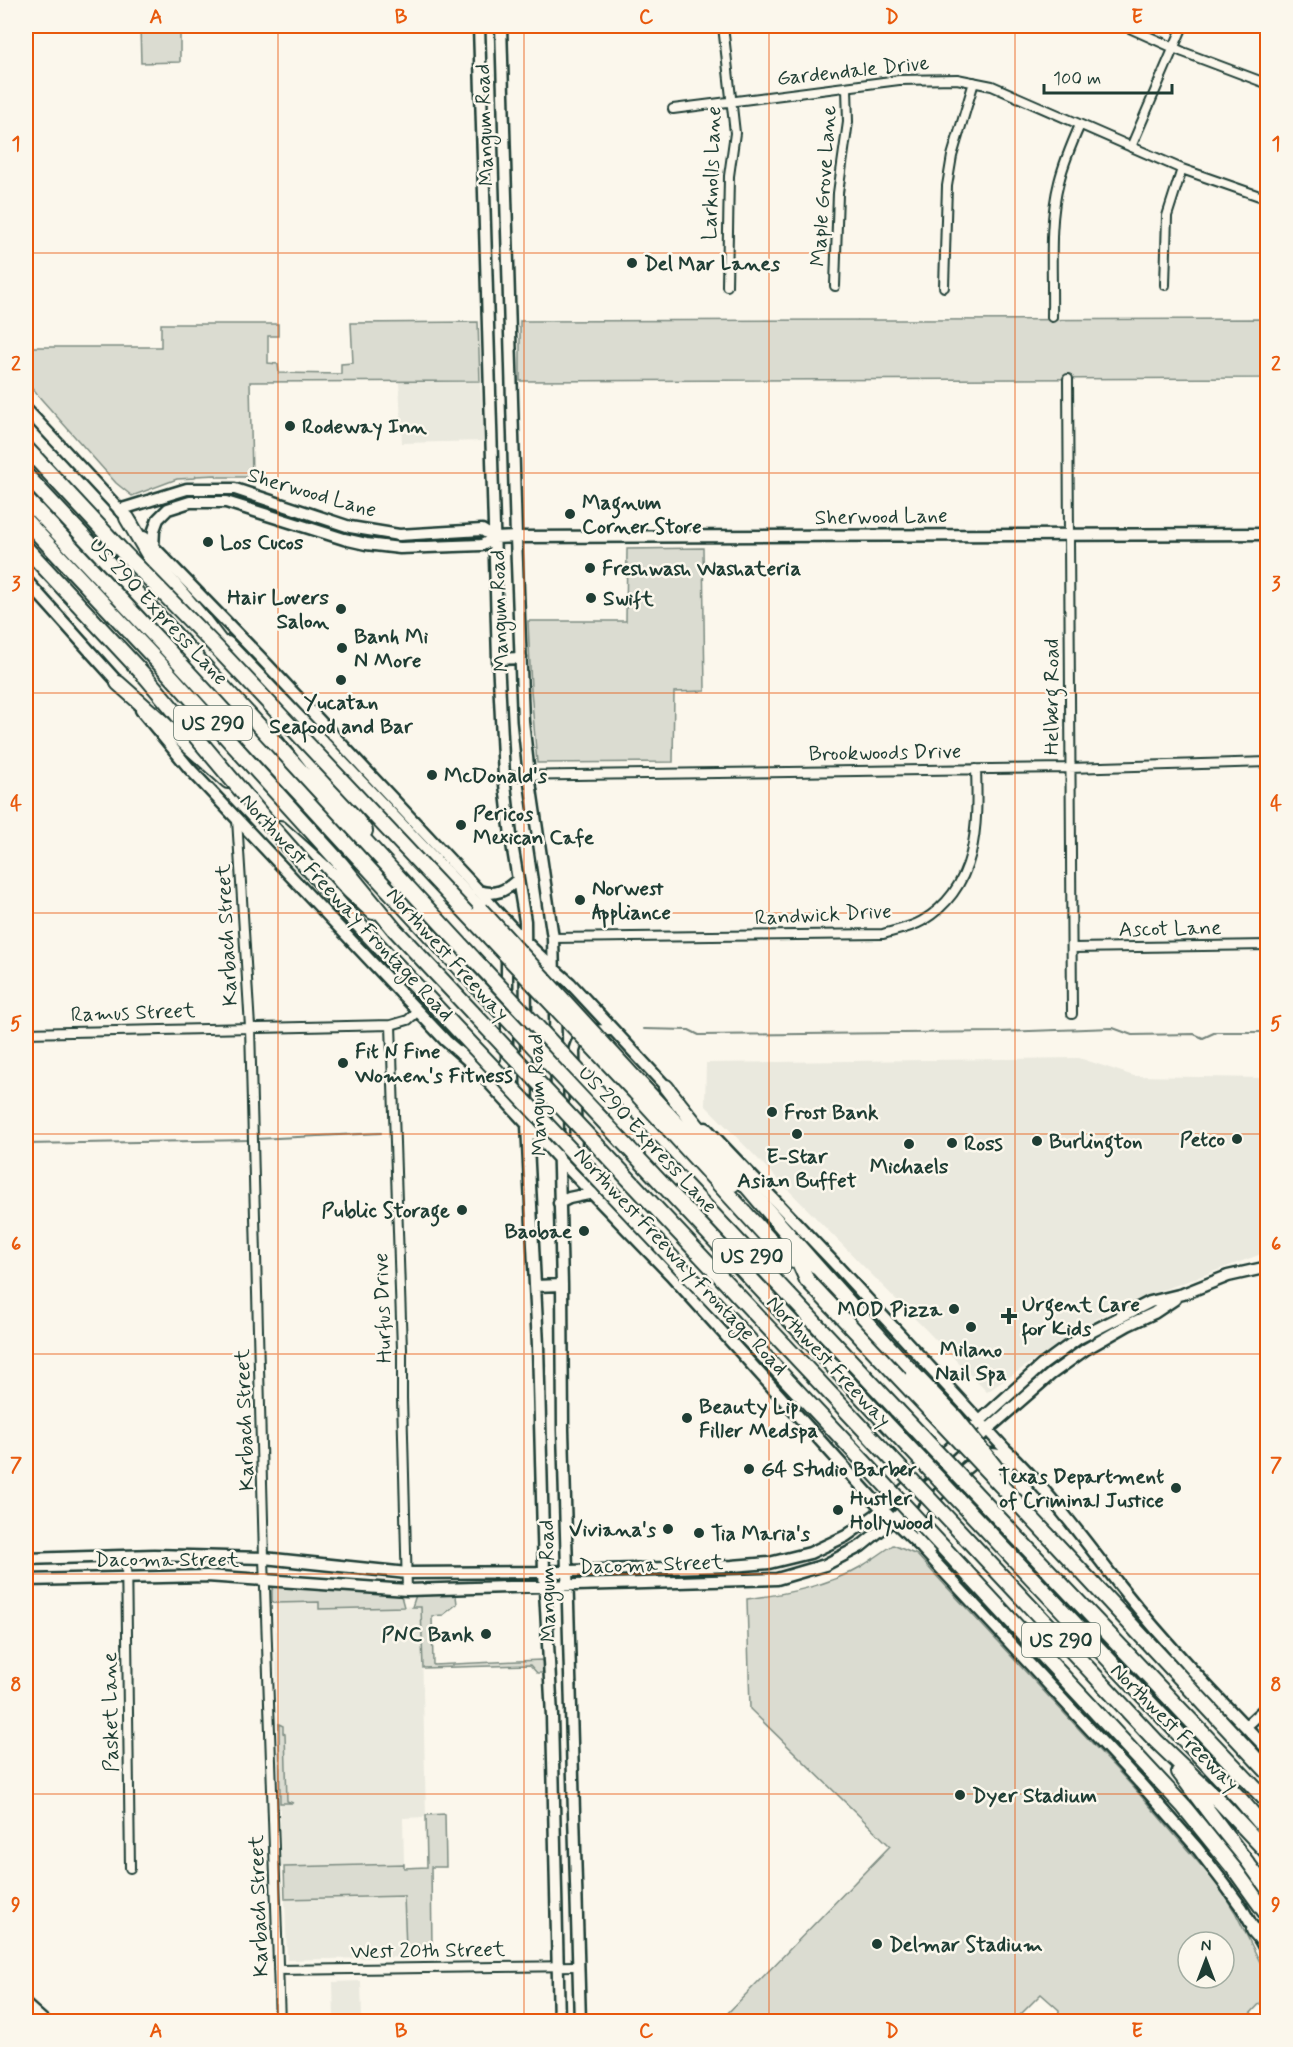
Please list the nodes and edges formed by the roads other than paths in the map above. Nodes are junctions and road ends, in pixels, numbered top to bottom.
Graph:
1 (480, 26) edge
2 (501, 26) edge
3 (723, 26) edge
4 (1125, 26) edge
5 (1183, 26) edge
6 (1174, 48) junction
7 (974, 82) junction
8 (1268, 84) edge
9 (847, 88) junction
10 (732, 102) junction
11 (673, 109) dead end
12 (503, 120) junction
13 (482, 121) junction
14 (1080, 125) junction
15 (1131, 147) junction
16 (1182, 169) junction
17 (1268, 199) edge
18 (1165, 285) dead end
19 (727, 286) dead end
20 (835, 286) dead end
21 (944, 287) dead end
22 (1052, 318) dead end
23 (1068, 379) dead end
24 (26, 409) edge
25 (492, 417) junction
26 (512, 417) junction
27 (26, 448) edge
28 (26, 475) edge
29 (26, 499) edge
30 (123, 514) junction
31 (26, 521) edge
32 (1268, 534) edge
33 (1068, 535) junction
34 (495, 537) junction
35 (516, 537) junction
36 (26, 548) edge
37 (153, 548) junction
38 (26, 580) edge
39 (200, 616) junction
40 (521, 658) junction
41 (498, 659) junction
42 (118, 683) junction
43 (1268, 762) edge
44 (1069, 768) junction
45 (976, 769) junction
46 (529, 775) junction
47 (504, 776) junction
48 (237, 819) junction
49 (376, 854) junction
50 (518, 879) junction
51 (479, 891) junction
52 (499, 915) junction
53 (395, 930) junction
54 (553, 938) junction
55 (525, 941) junction
56 (1268, 945) edge
57 (1072, 948) junction
58 (554, 970) junction
59 (418, 1011) junction
60 (1072, 1014) dead end
61 (391, 1024) junction
62 (250, 1027) junction
63 (612, 1030) junction
64 (26, 1033) edge
65 (470, 1062) junction
66 (666, 1087) junction
67 (527, 1125) junction
68 (558, 1158) junction
69 (582, 1182) junction
70 (593, 1193) junction
71 (559, 1203) junction
72 (1268, 1267) edge
73 (807, 1280) junction
74 (562, 1285) junction
75 (535, 1286) junction
76 (1183, 1294) junction
77 (1079, 1338) junction
78 (1086, 1349) junction
79 (979, 1421) junction
80 (562, 1430) junction
81 (987, 1430) junction
82 (541, 1431) junction
83 (1026, 1469) junction
84 (882, 1509) junction
85 (893, 1520) junction
86 (1056, 1544) junction
87 (126, 1556) junction
88 (264, 1558) junction
89 (26, 1559) edge
90 (567, 1571) junction
91 (544, 1572) junction
92 (407, 1573) junction
93 (126, 1577) junction
94 (265, 1579) junction
95 (26, 1580) edge
96 (545, 1586) junction
97 (567, 1586) junction
98 (407, 1590) junction
99 (971, 1600) junction
100 (1268, 1706) edge
101 (570, 1715) junction
102 (552, 1716) junction
103 (1246, 1726) junction
104 (1156, 1741) junction
105 (1268, 1750) edge
106 (1268, 1772) edge
107 (1268, 1802) edge
108 (1268, 1832) edge
109 (574, 1837) junction
110 (553, 1838) junction
111 (1268, 1853) edge
112 (130, 1869) dead end
113 (1268, 1891) edge
114 (1268, 1916) edge
115 (1254, 1930) junction
116 (1268, 1946) edge
117 (1268, 1954) edge
118 (557, 1966) junction
119 (578, 1966) junction
120 (278, 1970) junction
121 (26, 2005) edge
122 (45, 2022) edge
123 (280, 2022) edge
124 (559, 2022) edge
125 (580, 2022) edge

1 - 13 main road, Mangum Road
2 - 12 main road, Mangum Road
3 - 10 street, Larknolls Lane
4 - 6 street
5 - 6 street
6 - 8 street
6 - 15 street
7 - 9 street, Gardendale Drive
7 - 14 street, Gardendale Drive
7 - 21 street
9 - 10 street, Gardendale Drive
9 - 20 street, Maple Grove Lane
10 - 11 street, Gardendale Drive
10 - 19 street, Larknolls Lane
12 - 13 main road
12 - 26 main road, Mangum Road
13 - 25 main road, Mangum Road
14 - 15 street, Gardendale Drive
14 - 22 street
15 - 16 street, Gardendale Drive
16 - 17 street, Gardendale Drive
16 - 18 street
23 - 33 street, Helberg Road
24 - 30 main road
25 - 26 main road
25 - 34 main road, Mangum Road
26 - 35 main road, Mangum Road
27 - 73 highway, bridge
28 - 49 highway, Northwest Freeway / US 290
29 - 108 highway, US 290 Express Lane, bridge
30 - 34 main road, Sherwood Lane
30 - 37 main road
30 - 39 highway
31 - 53 highway, Northwest Freeway / US 290
32 - 33 main road, Sherwood Lane
33 - 35 main road, Sherwood Lane
33 - 44 street, Helberg Road
34 - 35 main road, Sherwood Lane
34 - 37 main road, Sherwood Lane
34 - 41 main road, Mangum Road
35 - 40 main road, Mangum Road
36 - 114 highway, bridge
37 - 51 main road
38 - 42 main road, Northwest Freeway Frontage Road
39 - 49 highway
39 - 73 highway, bridge
40 - 41 main road
40 - 46 main road, Mangum Road
41 - 47 main road, Mangum Road
42 - 48 main road, Northwest Freeway Frontage Road
42 - 53 highway
43 - 44 street, Brookwoods Drive
44 - 45 street, Brookwoods Drive
44 - 57 street, Helberg Road
45 - 46 street, Brookwoods Drive
45 - 54 street, Randwick Drive
46 - 47 street, Brookwoods Drive
46 - 54 main road, Mangum Road
47 - 50 main road, Mangum Road
48 - 59 main road, Northwest Freeway Frontage Road
48 - 62 street, Karbach Street
49 - 107 highway, Northwest Freeway / US 290, bridge
50 - 51 main road
50 - 55 main road, Mangum Road
51 - 52 main road
52 - 55 main road
52 - 65 main road
53 - 104 highway, Northwest Freeway / US 290, bridge
54 - 58 main road, Mangum Road
55 - 58 main road
55 - 67 main road, Mangum Road
56 - 57 street, Ascot Lane
57 - 60 street, Helberg Road
58 - 63 main road
58 - 68 main road, Mangum Road
59 - 61 street, Ramus Street
59 - 65 main road, Northwest Freeway Frontage Road
61 - 62 street, Ramus Street
61 - 92 street, Hurfus Drive
62 - 64 street, Ramus Street
62 - 88 street, Karbach Street
63 - 66 main road
63 - 69 main road
65 - 67 main road, Northwest Freeway Frontage Road
66 - 79 main road
66 - 86 highway, bridge
67 - 68 main road, Northwest Freeway Frontage Road
67 - 75 main road, Mangum Road
68 - 69 main road, Northwest Freeway Frontage Road
68 - 71 main road, Mangum Road
69 - 70 main road, Northwest Freeway Frontage Road
70 - 71 main road
70 - 84 main road, Northwest Freeway Frontage Road
71 - 74 main road, Mangum Road
72 - 76 main road, Dacoma Street
73 - 86 highway, bridge
74 - 75 main road
74 - 80 main road, Mangum Road
75 - 82 main road, Mangum Road
76 - 77 main road, Dacoma Street
76 - 78 main road, Dacoma Street
77 - 78 main road
77 - 79 main road, Dacoma Street
78 - 81 main road, Dacoma Street
79 - 81 main road
79 - 84 main road, Dacoma Street
80 - 82 main road
80 - 90 main road, Mangum Road
81 - 83 main road
81 - 85 main road, Dacoma Street
82 - 91 main road, Mangum Road
83 - 99 main road
83 - 103 main road
84 - 85 main road, Northwest Freeway Frontage Road
84 - 90 main road, Dacoma Street
85 - 97 main road, Dacoma Street
85 - 99 main road, Northwest Freeway Frontage Road
86 - 106 highway
87 - 88 main road, Dacoma Street
87 - 89 main road, Dacoma Street
87 - 93 street, Pasket Lane
88 - 92 main road, Dacoma Street
88 - 94 street, Karbach Street
90 - 91 main road, Dacoma Street
90 - 97 main road, Mangum Road
91 - 92 main road, Dacoma Street
91 - 96 main road, Mangum Road
92 - 98 street, Hurfus Drive
93 - 94 main road, Dacoma Street
93 - 95 main road, Dacoma Street
93 - 112 street, Pasket Lane
94 - 98 main road, Dacoma Street
94 - 120 street, Karbach Street
96 - 97 main road, Dacoma Street
96 - 98 main road, Dacoma Street
96 - 102 main road, Mangum Road
97 - 101 main road, Mangum Road
99 - 115 main road, Northwest Freeway Frontage Road
100 - 103 main road
101 - 102 main road
101 - 109 main road, Mangum Road
102 - 110 main road, Mangum Road
103 - 105 main road
104 - 111 highway, Northwest Freeway / US 290
104 - 113 highway
109 - 110 main road
109 - 119 main road, Mangum Road
110 - 118 main road, Mangum Road
115 - 116 highway
115 - 117 main road, Northwest Freeway Frontage Road
118 - 119 street, West 20th Street
118 - 120 street, West 20th Street
118 - 124 main road, Mangum Road
119 - 125 main road, Mangum Road
120 - 123 street, Karbach Street
121 - 122 main road

